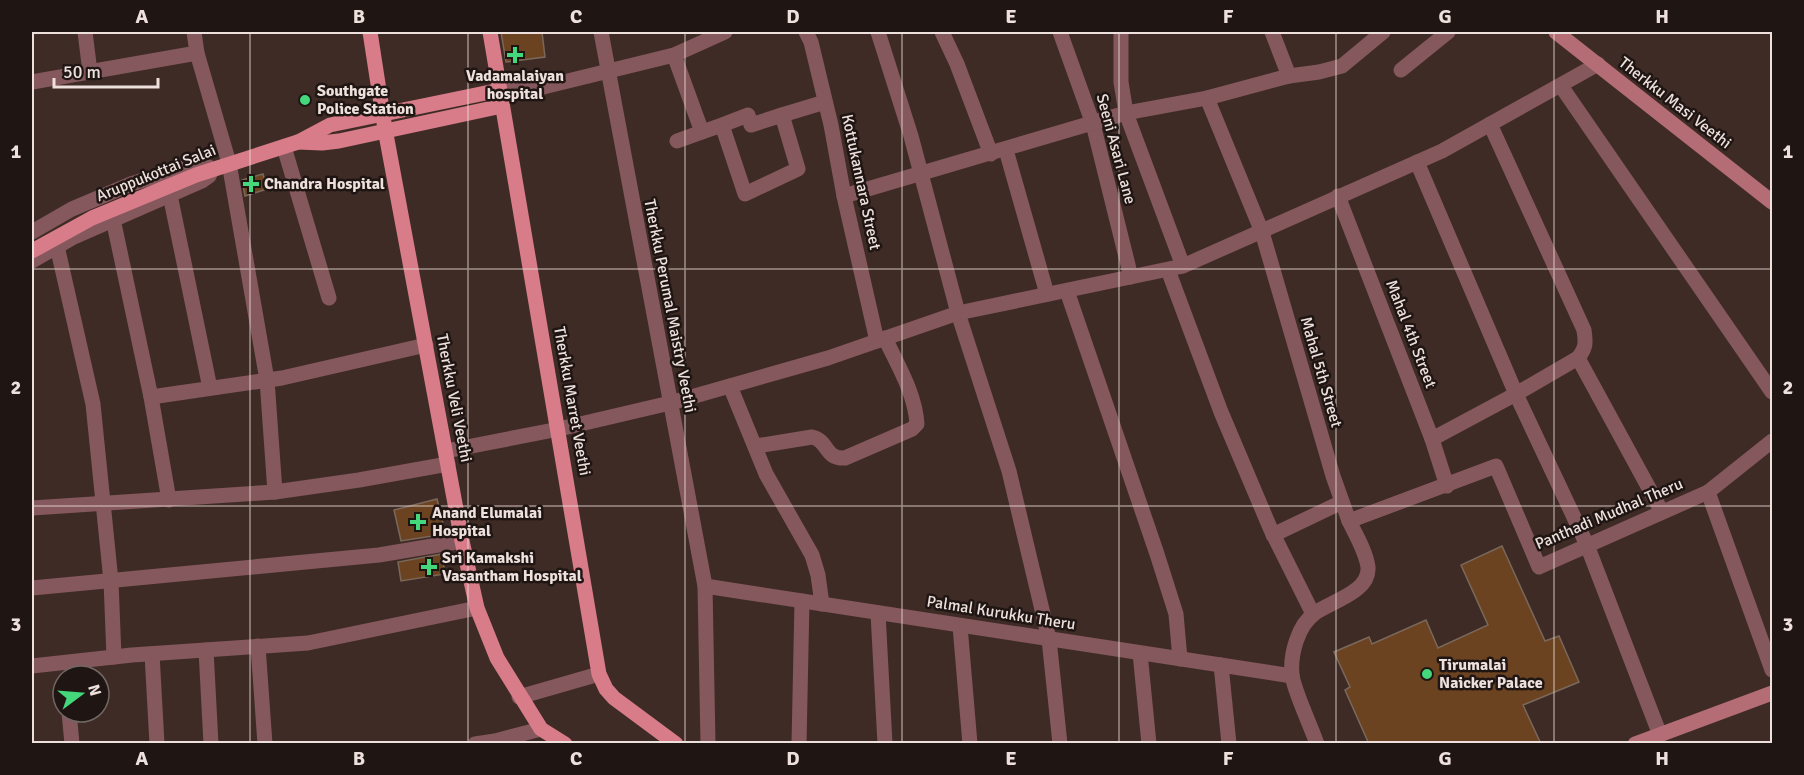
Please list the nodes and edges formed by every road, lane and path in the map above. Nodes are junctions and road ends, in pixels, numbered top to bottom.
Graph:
1 (85, 32) edge
2 (194, 32) edge
3 (370, 32) edge
4 (489, 32) edge
5 (601, 32) edge
6 (725, 32) edge
7 (806, 32) edge
8 (878, 32) edge
9 (942, 32) edge
10 (1060, 32) edge
11 (1121, 32) edge
12 (1272, 32) edge
13 (1383, 32) edge
14 (1448, 32) edge
15 (1556, 32) edge
16 (196, 53) junction
17 (674, 55) junction
18 (1598, 64) junction
19 (607, 70) junction
20 (1401, 70) dead end
21 (90, 72) junction
22 (1289, 76) junction
23 (32, 82) edge
24 (1561, 86) junction
25 (501, 98) junction
26 (1207, 98) junction
27 (825, 102) junction
28 (1126, 113) junction
29 (782, 115) junction
30 (384, 122) junction
31 (1093, 124) junction
32 (1490, 124) junction
33 (722, 125) junction
34 (702, 132) junction
35 (677, 141) dead end
36 (291, 144) junction
37 (1006, 150) junction
38 (991, 154) junction
39 (1417, 162) junction
40 (229, 164) junction
41 (212, 169) junction
42 (921, 172) junction
43 (170, 195) junction
44 (844, 196) junction
45 (1338, 196) junction
46 (1773, 202) edge
47 (113, 219) junction
48 (32, 232) edge
49 (1262, 232) junction
50 (57, 246) junction
51 (32, 251) edge
52 (32, 261) edge
53 (1176, 268) junction
54 (1131, 278) junction
55 (1067, 291) junction
56 (1047, 294) junction
57 (329, 298) dead end
58 (958, 313) junction
59 (881, 340) junction
60 (426, 345) junction
61 (1578, 357) junction
62 (267, 380) junction
63 (730, 386) junction
64 (210, 388) junction
65 (1773, 392) edge
66 (1516, 394) junction
67 (151, 397) junction
68 (670, 403) junction
69 (559, 429) junction
70 (1432, 439) junction
71 (1773, 441) edge
72 (756, 446) junction
73 (447, 458) junction
74 (1447, 486) junction
75 (275, 492) junction
76 (1707, 492) junction
77 (169, 500) junction
78 (1342, 502) junction
79 (105, 504) junction
80 (32, 508) edge
81 (1662, 512) junction
82 (1349, 521) junction
83 (1273, 535) junction
84 (462, 542) junction
85 (1587, 545) junction
86 (111, 581) junction
87 (705, 586) junction
88 (32, 588) edge
89 (801, 601) junction
90 (822, 604) junction
91 (477, 609) junction
92 (878, 613) junction
93 (1313, 614) junction
94 (960, 626) junction
95 (1049, 639) junction
96 (258, 646) junction
97 (206, 650) junction
98 (1140, 653) junction
99 (152, 654) junction
100 (114, 657) junction
101 (1180, 659) junction
102 (85, 664) edge
103 (1221, 665) junction
104 (32, 666) edge
105 (51, 668) edge
106 (1773, 670) edge
107 (599, 674) junction
108 (1292, 676) junction
109 (1773, 693) edge
110 (519, 697) junction
111 (70, 724) edge
112 (541, 729) junction
113 (1660, 735) junction
114 (561, 742) edge
115 (72, 744) edge
116 (157, 744) edge
117 (211, 744) edge
118 (265, 744) edge
119 (475, 744) edge
120 (676, 744) edge
121 (708, 744) edge
122 (799, 744) edge
123 (885, 744) edge
124 (970, 744) edge
125 (1060, 744) edge
126 (1149, 744) edge
127 (1229, 744) edge
128 (1317, 744) edge
129 (1635, 744) edge

1 - 21 street
2 - 16 street
3 - 30 main road, Therkku Veli Veethi
4 - 25 main road, Therkku Marret Veethi
5 - 19 street, Therkku Perumal Maistry Veethi
6 - 17 street
7 - 27 street, Kottukannara Street
8 - 42 street
9 - 38 street
10 - 31 street, Seeni Asari Lane
11 - 28 street
12 - 22 street
13 - 22 street
14 - 20 street
15 - 18 main road, Therkku Masi Veethi
16 - 21 street
16 - 40 street
17 - 19 street
17 - 34 street
18 - 24 street
18 - 46 main road, Therkku Masi Veethi
19 - 25 street
19 - 68 street, Therkku Perumal Maistry Veethi
21 - 23 street
22 - 26 street
24 - 32 street
24 - 65 street
25 - 30 main road, Aruppukottai Salai
25 - 69 main road, Therkku Marret Veethi
26 - 28 street
26 - 49 street, Mahal 5th Street
27 - 29 street
27 - 44 street, Kottukannara Street
28 - 31 street
28 - 53 street
29 - 33 street
29 - 33 street
30 - 36 main road, Aruppukottai Salai
30 - 60 main road, Therkku Veli Veethi
31 - 37 street
31 - 54 street, Seeni Asari Lane
32 - 39 street
32 - 61 street
33 - 34 street
34 - 35 street
36 - 40 main road, Aruppukottai Salai
36 - 57 street
37 - 38 street
37 - 56 street
38 - 42 street
39 - 45 street
39 - 66 street
40 - 41 main road, Aruppukottai Salai
40 - 62 street
41 - 43 street
41 - 48 street
41 - 51 main road, Aruppukottai Salai
42 - 44 street
42 - 58 street
43 - 47 street
43 - 64 street
44 - 59 street, Kottukannara Street
45 - 49 street
45 - 70 street, Mahal 4th Street
47 - 50 street
47 - 67 street
49 - 53 street
49 - 78 street, Mahal 5th Street
50 - 52 street
50 - 79 street
53 - 54 street
53 - 83 street
54 - 55 street
55 - 56 street
55 - 101 street
56 - 58 street
58 - 59 street
58 - 95 street
59 - 63 street
59 - 72 street, Kottukannara Street
60 - 62 street
60 - 73 main road, Therkku Veli Veethi
61 - 66 street
61 - 81 street
62 - 64 street
62 - 75 street
63 - 68 street
63 - 72 street
64 - 67 street
66 - 70 street
66 - 85 street
67 - 77 street
68 - 69 street
68 - 87 street, Therkku Perumal Maistry Veethi
69 - 73 street
69 - 107 main road, Therkku Marret Veethi
70 - 74 street, Mahal 4th Street
71 - 76 street, Panthadi Mudhal Theru
72 - 90 street
73 - 75 street
73 - 84 main road, Therkku Veli Veethi
74 - 82 street, Panthadi Mudhal Theru
74 - 85 street, Panthadi Mudhal Theru
75 - 77 street
76 - 81 street, Panthadi Mudhal Theru
76 - 106 street
77 - 79 street
78 - 82 street, Mahal 5th Street
78 - 83 street
79 - 80 street
79 - 86 street
81 - 85 street, Panthadi Mudhal Theru
82 - 93 street
83 - 93 street
84 - 86 street
84 - 91 main road, Therkku Veli Veethi
85 - 113 street
86 - 88 street
86 - 100 street
87 - 89 street, Palmal Kurukku Theru
87 - 121 street, Therkku Perumal Maistry Veethi
89 - 90 street, Palmal Kurukku Theru
89 - 122 street
90 - 92 street, Palmal Kurukku Theru
91 - 96 street
91 - 110 main road, Therkku Veli Veethi
92 - 94 street, Palmal Kurukku Theru
92 - 123 street
93 - 108 street
94 - 95 street, Palmal Kurukku Theru
94 - 124 street
95 - 98 street, Palmal Kurukku Theru
95 - 125 street
96 - 97 street
96 - 118 street
97 - 99 street
97 - 117 street
98 - 101 street, Palmal Kurukku Theru
98 - 126 street
99 - 100 street
99 - 116 street
100 - 102 street
101 - 103 street, Palmal Kurukku Theru
103 - 108 street, Palmal Kurukku Theru
103 - 127 street
104 - 105 street
107 - 110 street
107 - 120 main road, Therkku Marret Veethi
108 - 128 street
109 - 113 main road
110 - 112 main road, Therkku Veli Veethi
111 - 115 street
112 - 114 main road, Therkku Veli Veethi
112 - 119 street
113 - 129 main road

